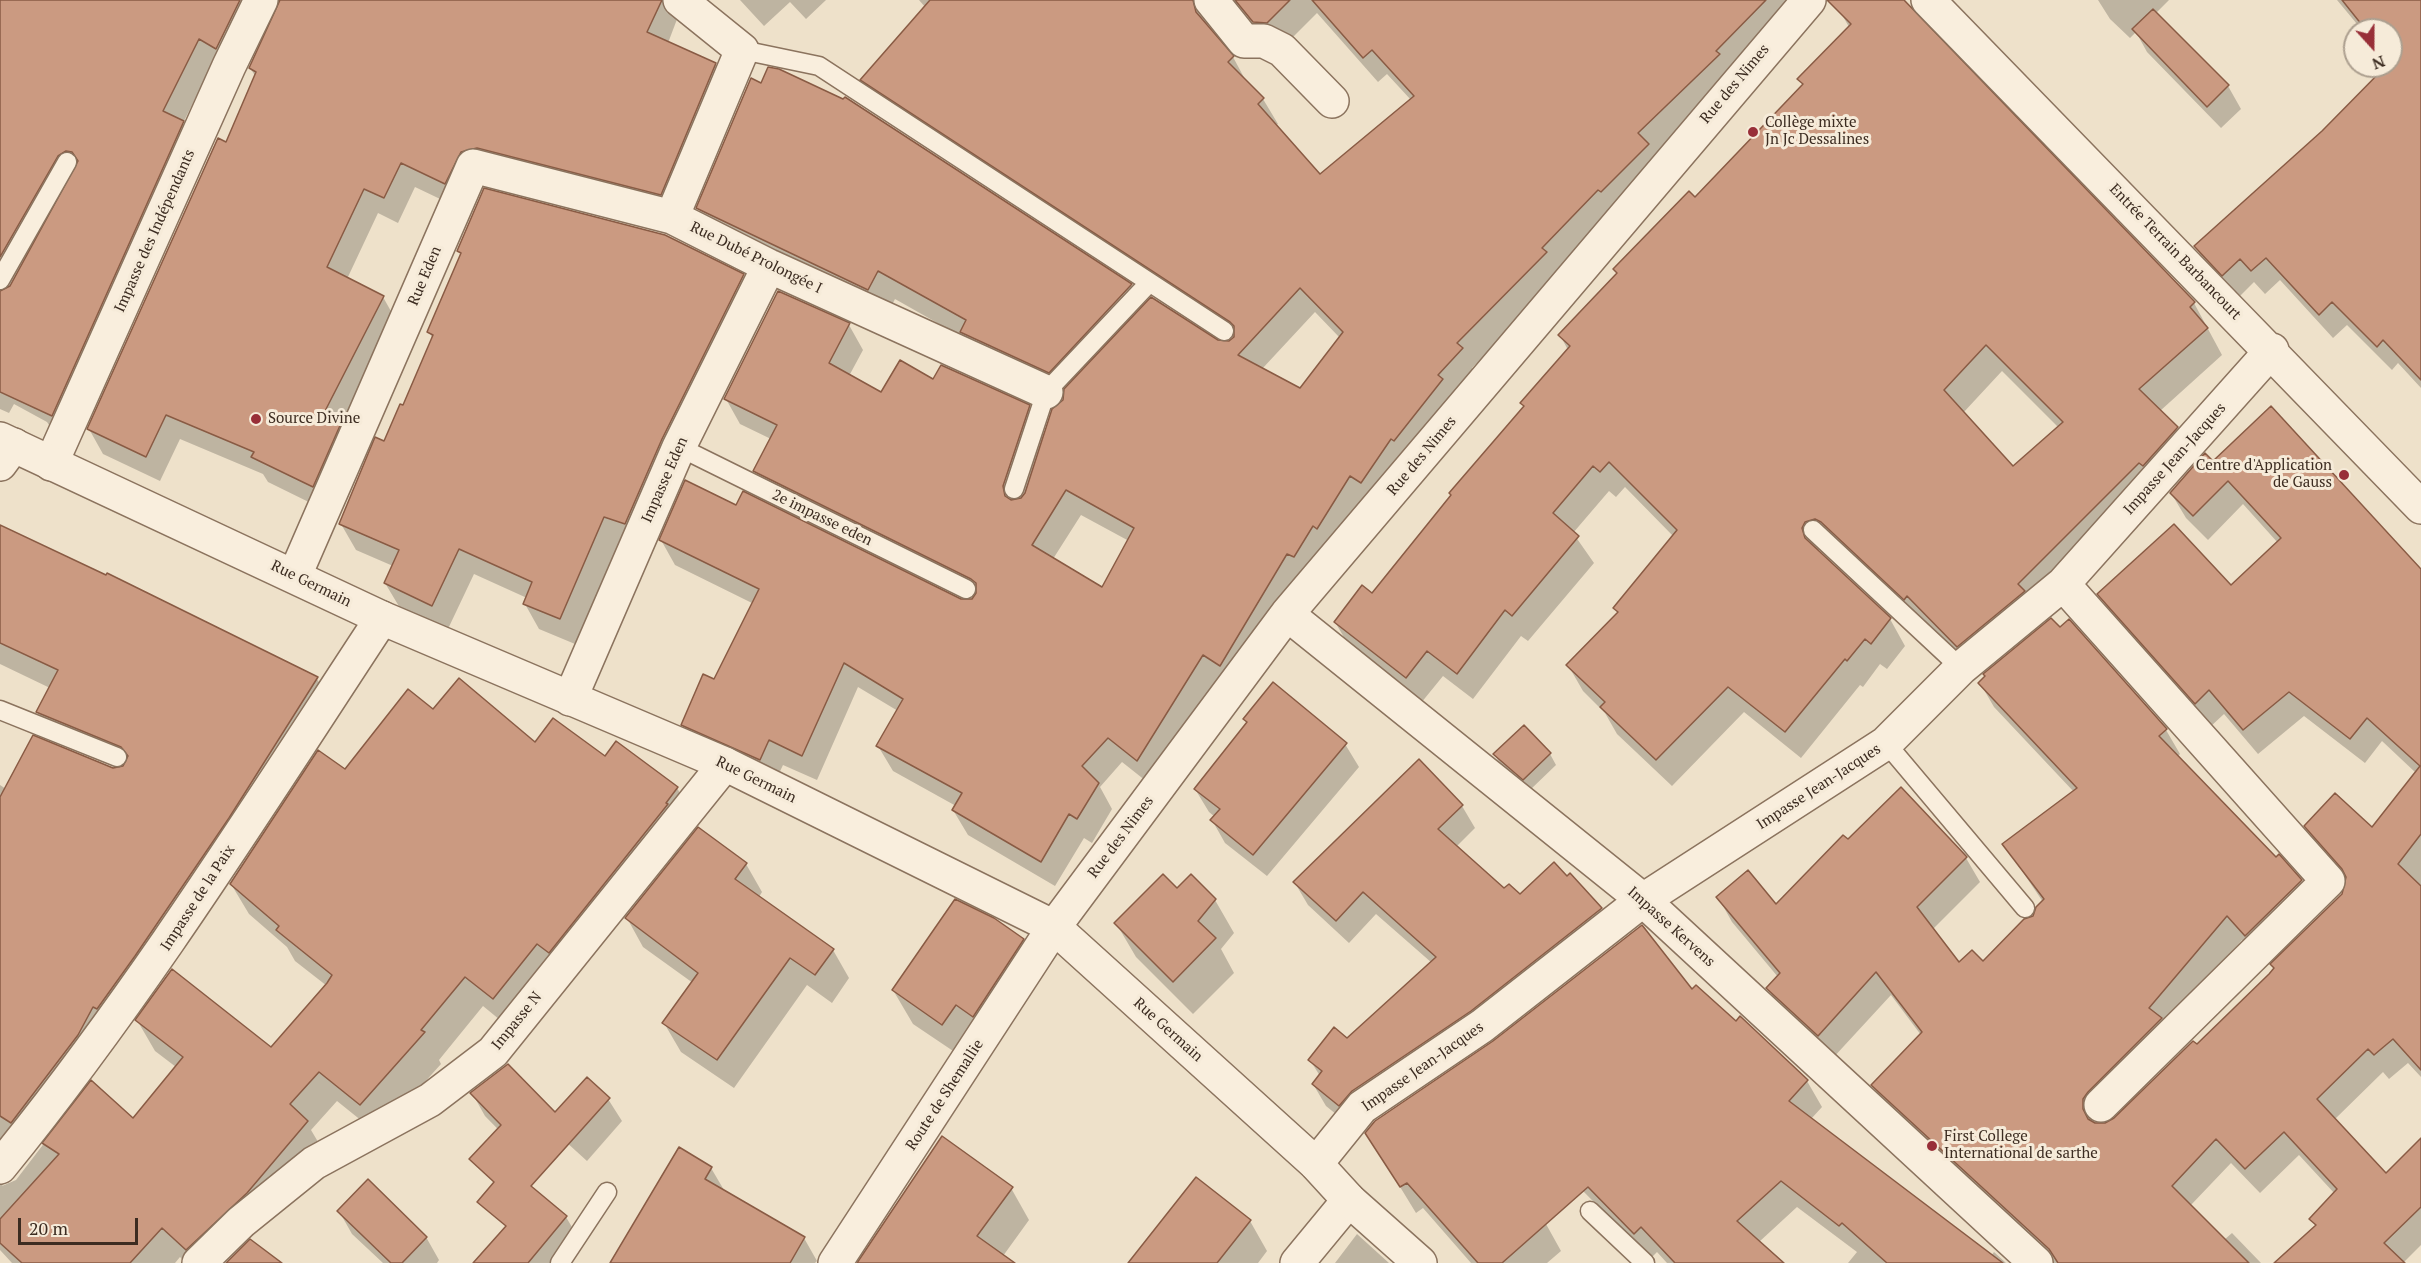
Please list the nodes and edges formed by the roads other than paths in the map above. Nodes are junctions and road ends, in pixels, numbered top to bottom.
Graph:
1 (261, 0) edge
2 (680, 0) edge
3 (1211, 0) edge
4 (1928, 0) edge
5 (1791, 6) edge
6 (742, 50) junction
7 (1332, 101) dead end
8 (67, 162) dead end
9 (672, 217) junction
10 (769, 266) junction
11 (0, 280) edge
12 (1149, 283) junction
13 (1224, 331) dead end
14 (2272, 350) junction
15 (1046, 392) junction
16 (679, 447) junction
17 (5, 449) edge
18 (51, 464) junction
19 (1014, 489) dead end
20 (2421, 507) edge
21 (1814, 530) dead end
22 (295, 575) junction
23 (2062, 584) junction
24 (966, 589) dead end
25 (1287, 614) junction
26 (382, 618) junction
27 (1961, 668) junction
28 (570, 699) junction
29 (0, 710) edge
30 (1886, 743) junction
31 (117, 757) dead end
32 (725, 764) junction
33 (1643, 900) junction
34 (2025, 908) dead end
35 (1054, 927) junction
36 (2102, 1105) dead end
37 (1316, 1164) junction
38 (0, 1167) edge
39 (607, 1192) dead end
40 (1349, 1200) junction
41 (1590, 1211) dead end
42 (199, 1263) edge
43 (560, 1263) edge
44 (835, 1263) edge
45 (1297, 1263) edge
46 (1420, 1263) edge
47 (1645, 1263) edge
48 (2036, 1263) edge

1 - 18 street, Impasse des Indépendants
2 - 6 street
3 - 7 street
4 - 14 street, Entrée Terrain Barbancourt
5 - 25 street, Rue des Nimes
6 - 9 street, Rue Dubé Prolongée I
6 - 12 lane
8 - 11 lane
9 - 10 street, Rue Dubé Prolongée I
9 - 22 street, Rue Eden
10 - 15 street, Rue Dubé Prolongée I
10 - 16 street, Impasse Eden
12 - 13 lane
12 - 15 lane
14 - 20 street, Entrée Terrain Barbancourt
14 - 23 street, Impasse Jean-Jacques
15 - 19 lane
16 - 24 lane, 2e impasse eden
16 - 28 street, Impasse Eden
17 - 18 street, Rue Germain
18 - 22 street, Rue Germain
21 - 27 lane
22 - 26 street, Rue Germain
23 - 27 street, Impasse Jean-Jacques
23 - 36 street
25 - 33 street, Impasse Kervens
25 - 35 street, Rue des Nimes
26 - 28 street, Rue Germain
26 - 38 street, Impasse de la Paix
27 - 30 street, Impasse Jean-Jacques
28 - 32 street, Rue Germain
29 - 31 lane
30 - 33 street, Impasse Jean-Jacques
30 - 34 lane
32 - 35 street, Rue Germain
32 - 42 street, Impasse N
33 - 37 street, Impasse Jean-Jacques
33 - 48 street, Impasse Kervens
35 - 37 street, Rue Germain
35 - 44 street, Route de Shemallie
37 - 40 street, Rue Germain
39 - 43 lane
40 - 45 street
40 - 46 street, Rue Germain
41 - 47 lane

